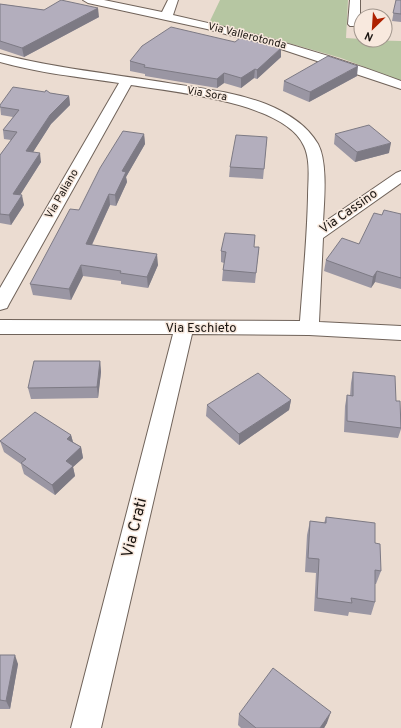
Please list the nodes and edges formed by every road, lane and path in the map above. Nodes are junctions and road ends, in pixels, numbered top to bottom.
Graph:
1 (88, 0) edge
2 (173, 0) edge
3 (166, 17) junction
4 (0, 58) edge
5 (125, 84) dead end
6 (401, 85) edge
7 (401, 176) edge
8 (315, 236) junction
9 (0, 304) edge
10 (0, 327) edge
11 (309, 328) junction
12 (184, 329) junction
13 (401, 333) edge
14 (86, 728) edge

1 - 3 street, Via Vallerotonda
2 - 3 street
3 - 6 street, Via Vallerotonda
4 - 8 street, Via Sora
5 - 9 street, Via Paliano
7 - 8 street, Via Cassino
8 - 11 street, Via Cassino
10 - 12 street, Via Eschieto
11 - 12 street, Via Eschieto
11 - 13 street, Via Eschieto
12 - 14 street, Via Crati

